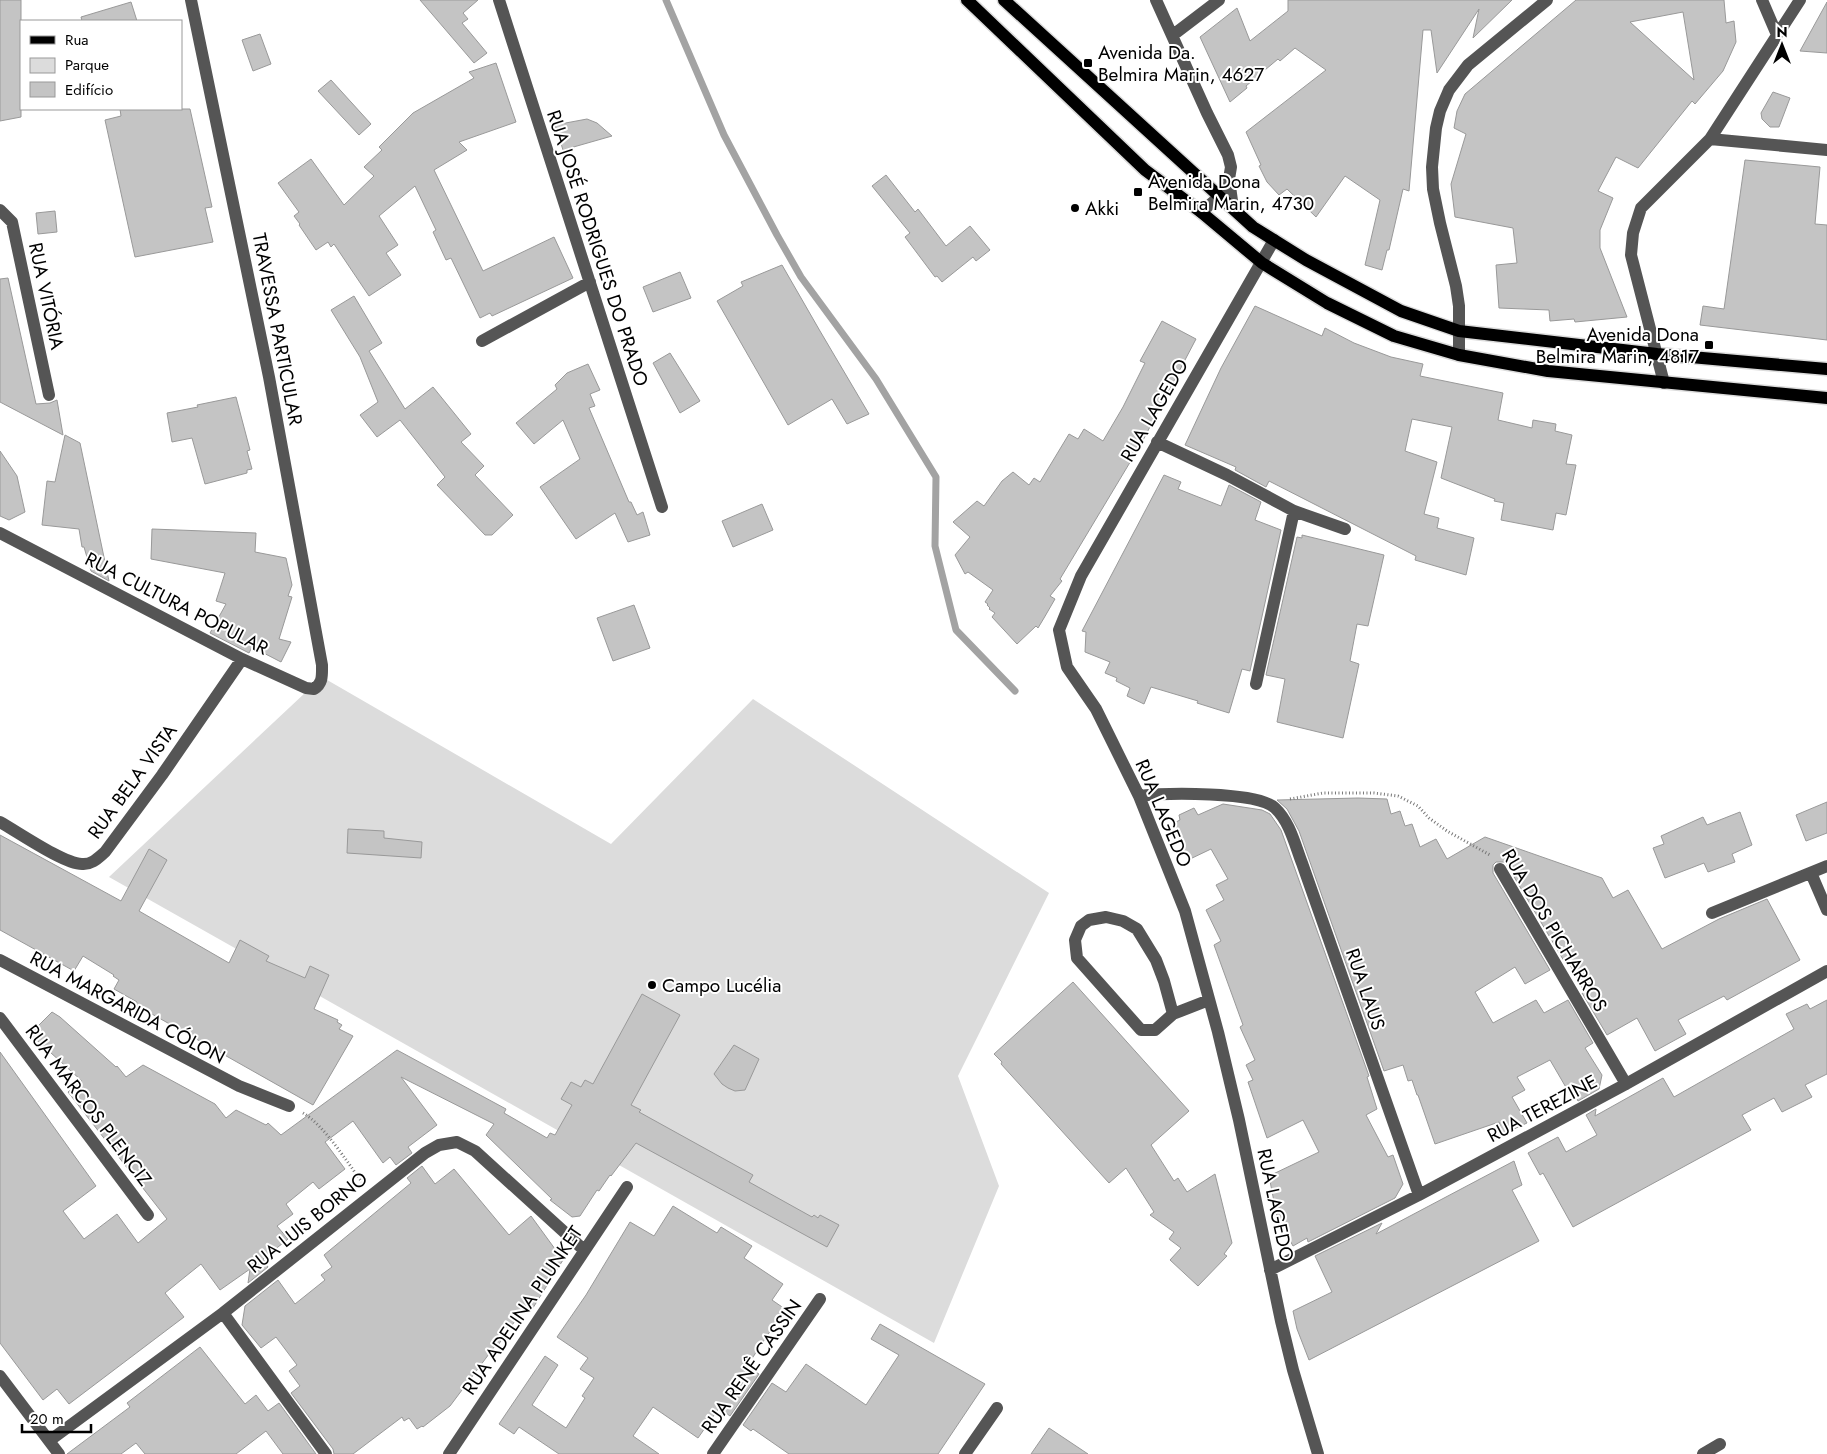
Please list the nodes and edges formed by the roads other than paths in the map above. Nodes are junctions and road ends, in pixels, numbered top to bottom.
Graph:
1 (191, 0) edge
2 (499, 0) edge
3 (967, 0) edge
4 (1004, 0) edge
5 (1156, 0) edge
6 (1219, 0) edge
7 (1547, 0) edge
8 (1762, 0) edge
9 (1800, 0) edge
10 (1173, 35) junction
11 (1777, 35) junction
12 (1710, 139) junction
13 (1827, 150) edge
14 (1229, 179) junction
15 (1219, 197) junction
16 (1233, 208) junction
17 (0, 210) edge
18 (1201, 212) junction
19 (1274, 240) junction
20 (1262, 263) junction
21 (590, 282) junction
22 (1459, 331) junction
23 (482, 341) dead end
24 (1459, 354) junction
25 (1657, 354) junction
26 (1827, 369) edge
27 (1664, 383) junction
28 (49, 395) dead end
29 (1827, 398) edge
30 (1157, 442) junction
31 (662, 508) dead end
32 (1294, 511) junction
33 (1345, 529) dead end
34 (0, 533) edge
35 (242, 659) junction
36 (322, 665) joint
37 (1256, 684) dead end
38 (1139, 796) junction
39 (0, 822) edge
40 (1827, 866) edge
41 (1500, 869) road end
42 (1811, 873) junction
43 (1827, 910) edge
44 (1712, 913) dead end
45 (0, 960) edge
46 (1827, 971) edge
47 (1210, 1000) junction
48 (1173, 1014) junction
49 (0, 1018) edge
50 (1626, 1084) junction
51 (289, 1106) road end
52 (627, 1188) dead end
53 (1419, 1195) junction
54 (148, 1215) dead end
55 (584, 1250) junction
56 (1270, 1270) junction
57 (820, 1299) dead end
58 (223, 1313) junction
59 (0, 1376) edge
60 (997, 1408) dead end
61 (49, 1441) junction
62 (1720, 1444) dead end
63 (59, 1454) edge
64 (326, 1454) edge
65 (450, 1454) edge
66 (713, 1454) edge
67 (965, 1454) edge
68 (1318, 1454) edge
69 (1703, 1454) edge

1 - 36 street, TRAVESSA PARTICULAR
2 - 21 street, RUA JOSÉ RODRIGUES DO PRADO
3 - 18 main road
4 - 15 main road
5 - 10 street
6 - 10 street
7 - 22 street
8 - 11 street
9 - 11 street
10 - 14 street
11 - 12 street
12 - 13 street
12 - 25 street
14 - 15 street
14 - 16 street
15 - 16 main road
15 - 18 street
16 - 19 main road
17 - 28 street, RUA VITÓRIA
18 - 20 main road
19 - 20 street, RUA LAGEDO
19 - 22 main road
20 - 24 main road
20 - 30 street, RUA LAGEDO
21 - 23 street
21 - 31 street, RUA JOSÉ RODRIGUES DO PRADO
22 - 24 street
22 - 25 main road
24 - 27 main road
25 - 26 main road
25 - 27 street
27 - 29 main road
30 - 32 street
30 - 38 street, RUA LAGEDO
32 - 33 street
32 - 37 street
34 - 35 street, RUA CULTURA POPULAR
35 - 36 street, RUA CULTURA POPULAR
35 - 39 street, RUA BELA VISTA
38 - 47 street, RUA LAGEDO
38 - 53 street, RUA LAUS
40 - 42 street
41 - 50 street, RUA DOS PICHARROS
42 - 43 street
42 - 44 street
45 - 51 street, RUA MARGARIDA CÓLON
46 - 50 street, RUA TEREZINE
47 - 48 street
47 - 56 street, RUA LAGEDO
48 - 48 street
49 - 54 street, RUA MARCOS PLENCIZ
50 - 53 street, RUA TEREZINE
52 - 55 street, RUA ADELINA PLUNKET
53 - 56 street, RUA TEREZINE
55 - 58 street, RUA LUIS BORNO
55 - 65 street, RUA ADELINA PLUNKET
56 - 68 street, RUA LAGEDO
57 - 66 street, RUA RENÊ CASSIN
58 - 61 street, RUA LUIS BORNO
58 - 64 street
59 - 61 street
60 - 67 street
61 - 63 street
62 - 69 street

